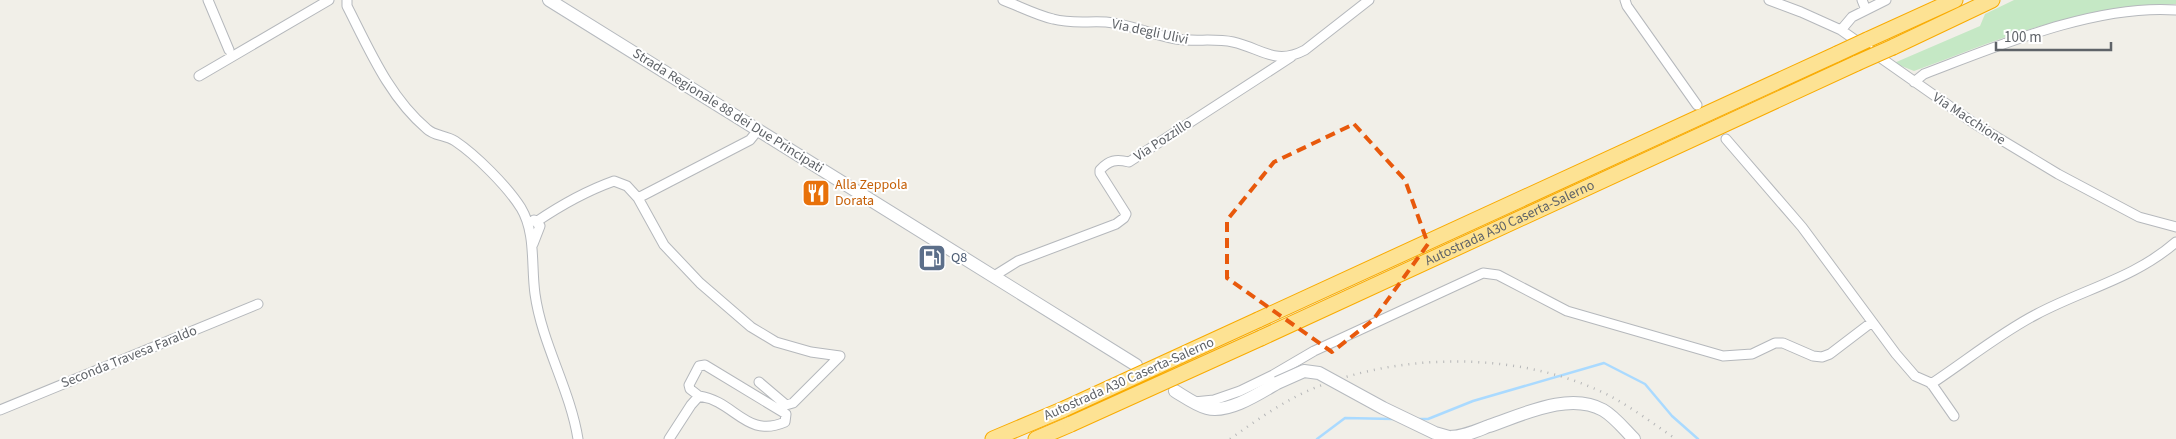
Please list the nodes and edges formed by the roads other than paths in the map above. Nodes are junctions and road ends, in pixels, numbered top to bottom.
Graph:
1 (208, 0) edge
2 (328, 0) edge
3 (343, 0) edge
4 (347, 0) edge
5 (549, 0) edge
6 (1003, 0) edge
7 (1369, 0) edge
8 (1625, 0) edge
9 (1769, 0) edge
10 (1862, 0) edge
11 (1886, 0) edge
12 (1941, 0) edge
13 (1955, 0) edge
14 (1987, 2) edge
15 (1866, 10) junction
16 (2176, 10) edge
17 (1841, 30) junction
18 (1867, 40) junction
19 (229, 50) dead end
20 (1290, 57) junction
21 (199, 76) dead end
22 (1914, 82) junction
23 (1697, 105) dead end
24 (758, 130) junction
25 (1726, 139) dead end
26 (638, 198) junction
27 (535, 226) junction
28 (2176, 226) edge
29 (2176, 242) edge
30 (994, 276) junction
31 (258, 304) dead end
32 (1872, 322) junction
33 (1136, 365) dead end
34 (759, 382) dead end
35 (1932, 384) junction
36 (1175, 391) dead end
37 (699, 396) junction
38 (1194, 402) junction
39 (0, 410) edge
40 (1954, 416) dead end
41 (578, 439) edge
42 (669, 439) edge
43 (992, 439) edge
44 (1036, 439) edge
45 (1634, 439) edge

1 - 19 street
2 - 21 street
3 - 4 street
4 - 27 street
5 - 24 main road, Strada Regionale 88 dei Due Principati
6 - 20 street, Via degli Ulivi
7 - 20 street
8 - 23 street
9 - 17 street, Via Macchione
10 - 15 street
11 - 15 street
12 - 18 highway
13 - 18 highway
14 - 44 highway, Autostrada A30 Caserta-Salerno, bridge
15 - 17 street
16 - 22 street
17 - 22 street, Via Macchione
18 - 43 highway, Autostrada A30 Caserta-Salerno, bridge
20 - 30 street, Via Pozzillo
22 - 28 street, Via Macchione
24 - 26 street
24 - 30 main road, Strada Regionale 88 dei Due Principati
25 - 32 street
26 - 27 street
26 - 34 street
27 - 41 street
29 - 35 street
30 - 33 main road, Strada Regionale 88 dei Due Principati
31 - 39 street, Seconda Travesa Faraldo
32 - 35 street
32 - 38 street
35 - 40 street
36 - 38 main road
37 - 37 street
37 - 42 street
38 - 45 main road, bridge

